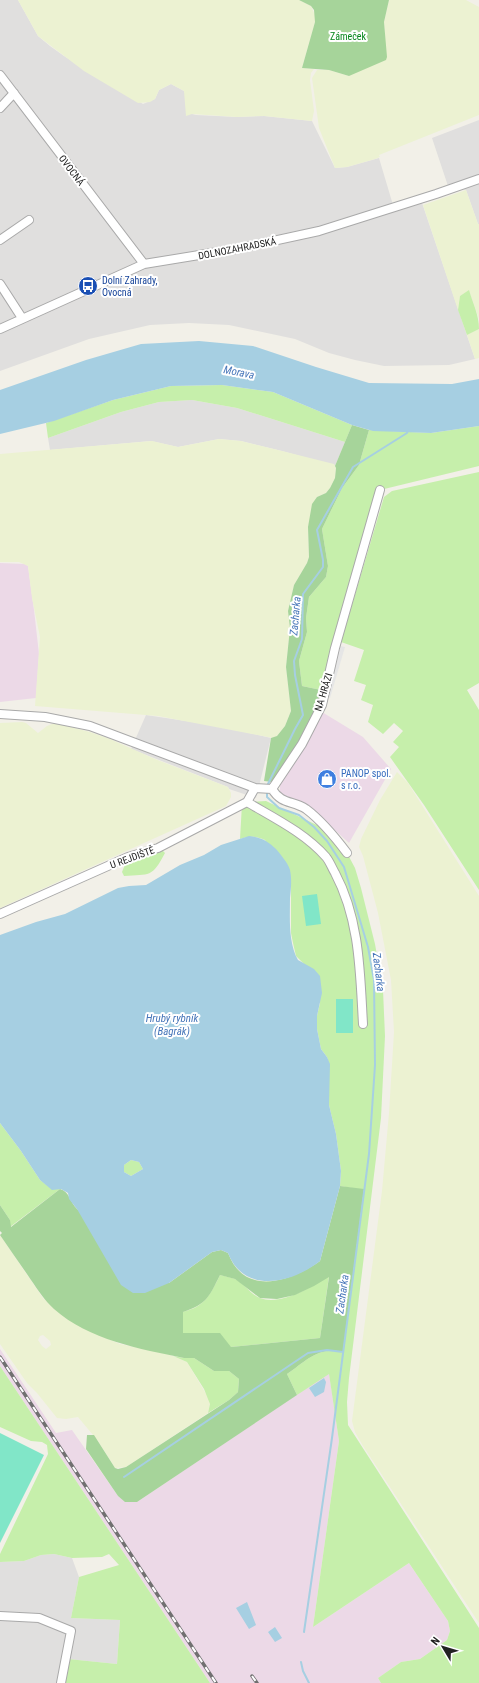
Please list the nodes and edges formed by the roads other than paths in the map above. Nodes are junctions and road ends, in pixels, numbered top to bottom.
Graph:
1 (0, 75) edge
2 (14, 93) junction
3 (0, 108) edge
4 (479, 179) edge
5 (29, 220) dead end
6 (0, 240) edge
7 (144, 264) junction
8 (0, 284) edge
9 (22, 318) junction
10 (0, 328) edge
11 (380, 490) dead end
12 (0, 714) edge
13 (258, 788) junction
14 (271, 789) junction
15 (247, 802) junction
16 (347, 853) dead end
17 (0, 914) edge
18 (363, 1024) dead end
19 (0, 1616) edge
20 (61, 1683) edge

1 - 2 street, OVOCNÁ
2 - 3 street
2 - 7 street, OVOCNÁ
4 - 7 street, DOLNOZAHRADSKÁ
5 - 6 street
7 - 9 street, DOLNOZAHRADSKÁ
8 - 9 street
9 - 10 street, DOLNOZAHRADSKÁ
11 - 14 street, NA HRÁZI
12 - 13 street
13 - 14 street
13 - 15 street
14 - 16 street
15 - 17 street, U REJDIŠTĚ
15 - 18 street
19 - 20 street

